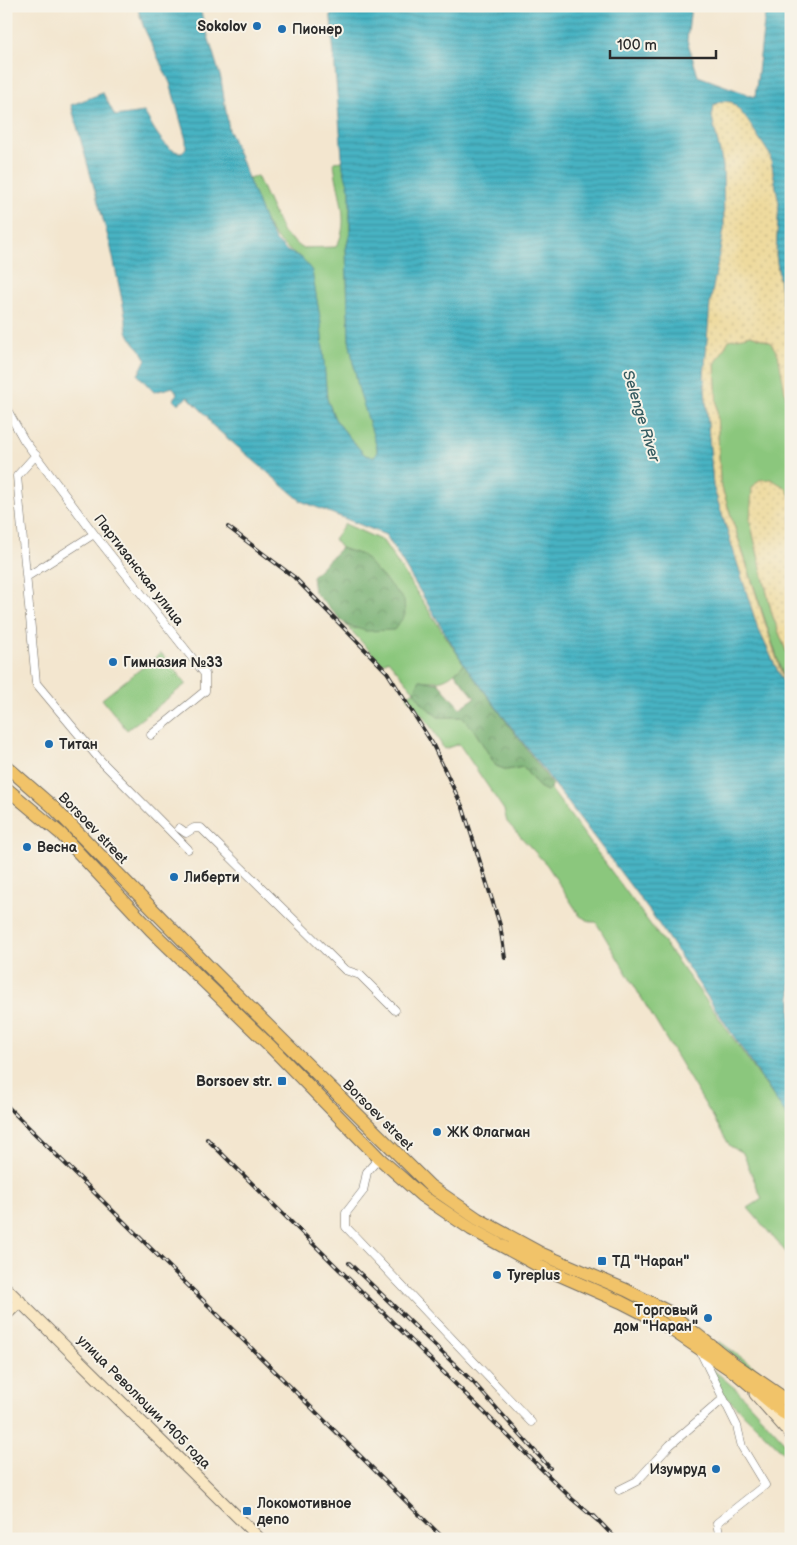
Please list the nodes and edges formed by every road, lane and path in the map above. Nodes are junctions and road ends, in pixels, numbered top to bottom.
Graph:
1 (6, 408) edge
2 (36, 456) junction
3 (94, 534) junction
4 (28, 576) junction
5 (151, 735) dead end
6 (7, 766) edge
7 (8, 788) edge
8 (179, 828) dead end
9 (65, 829) junction
10 (188, 849) dead end
11 (394, 1010) dead end
12 (390, 1147) junction
13 (379, 1158) junction
14 (6, 1288) edge
15 (20, 1301) junction
16 (6, 1315) edge
17 (699, 1349) junction
18 (737, 1374) junction
19 (723, 1399) junction
20 (791, 1403) edge
21 (791, 1417) edge
22 (531, 1422) dead end
23 (791, 1436) edge
24 (619, 1490) dead end
25 (260, 1539) edge
26 (720, 1539) edge

1 - 2 street, Партизанская улица
2 - 3 street, Партизанская улица
2 - 4 street
3 - 4 street
3 - 5 street, Партизанская улица
4 - 10 street
6 - 9 main road, Borsoev street
7 - 9 main road, Borsoev street
8 - 11 street
9 - 12 main road, Borsoev street
9 - 13 main road, Borsoev street
12 - 13 main road
12 - 20 main road, Borsoev street
13 - 17 main road, Borsoev street
13 - 22 street
14 - 15 main road, улица Революции 1905 года
15 - 16 main road
15 - 25 main road, улица Революции 1905 года
17 - 18 main road, Borsoev street
17 - 19 street
18 - 21 main road, Borsoev street
18 - 23 main road
19 - 24 street
19 - 26 street

